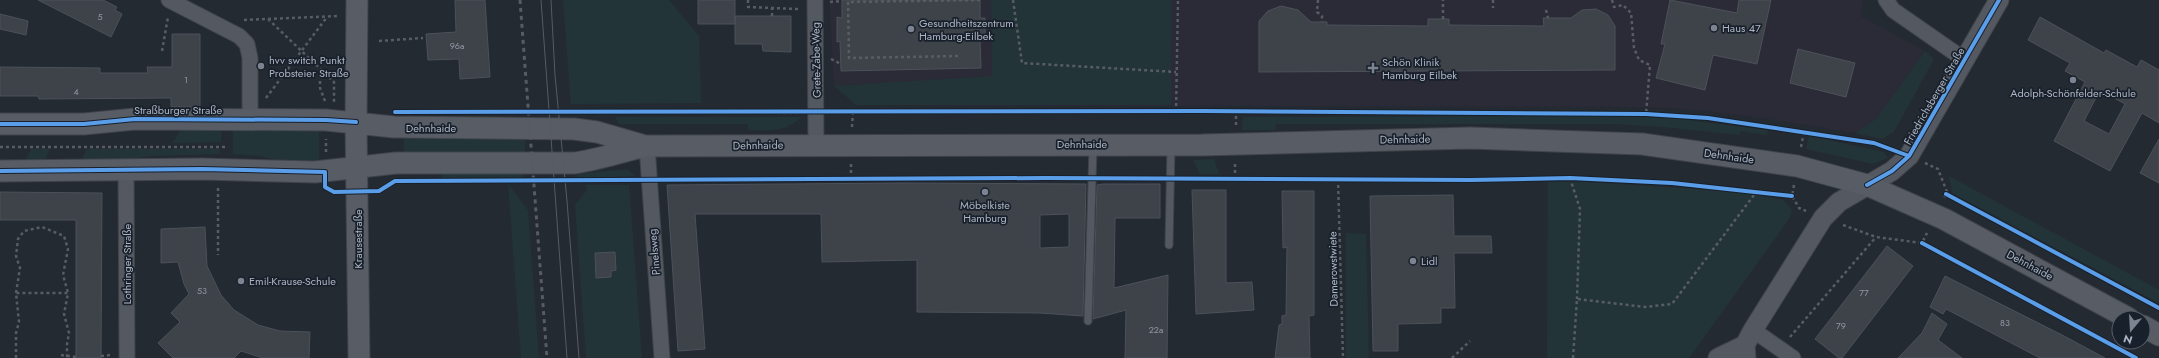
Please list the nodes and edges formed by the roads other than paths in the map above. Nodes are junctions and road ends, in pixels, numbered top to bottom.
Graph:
1 (1886, 0) edge
2 (1999, 0) edge
3 (172, 2) edge
4 (820, 4) edge
5 (357, 8) edge
6 (1965, 60) junction
7 (250, 119) junction
8 (356, 122) junction
9 (0, 124) edge
10 (816, 144) junction
11 (1093, 144) junction
12 (1171, 144) junction
13 (647, 146) junction
14 (357, 167) junction
15 (126, 169) junction
16 (0, 171) edge
17 (1867, 185) junction
18 (1169, 245) dead end
19 (2113, 310) edge
20 (1088, 321) dead end
21 (1748, 344) edge
22 (127, 358) edge
23 (359, 358) edge
24 (662, 358) edge
25 (1718, 358) edge
26 (1793, 358) edge

1 - 6 street
2 - 6 street, Friedrichsberger Straße
3 - 7 street
4 - 10 street, Grete-Zabe-Weg
5 - 8 main road, Krausestraße
6 - 17 street, Friedrichsberger Straße
7 - 8 main road, Straßburger Straße
7 - 9 main road, Straßburger Straße
8 - 13 main road, Dehnhaide
8 - 14 main road, Krausestraße
10 - 11 main road, Dehnhaide
10 - 13 main road, Dehnhaide
11 - 12 main road, Dehnhaide
11 - 20 lane
12 - 17 main road, Dehnhaide
12 - 18 lane
13 - 14 main road, Dehnhaide
13 - 24 street, Pinelsweg
14 - 15 main road
14 - 23 main road, Krausestraße
15 - 16 main road
15 - 22 street, Lothringer Straße
17 - 19 main road, Dehnhaide
17 - 21 street, Friedrichsberger Straße
21 - 25 street
21 - 26 street

